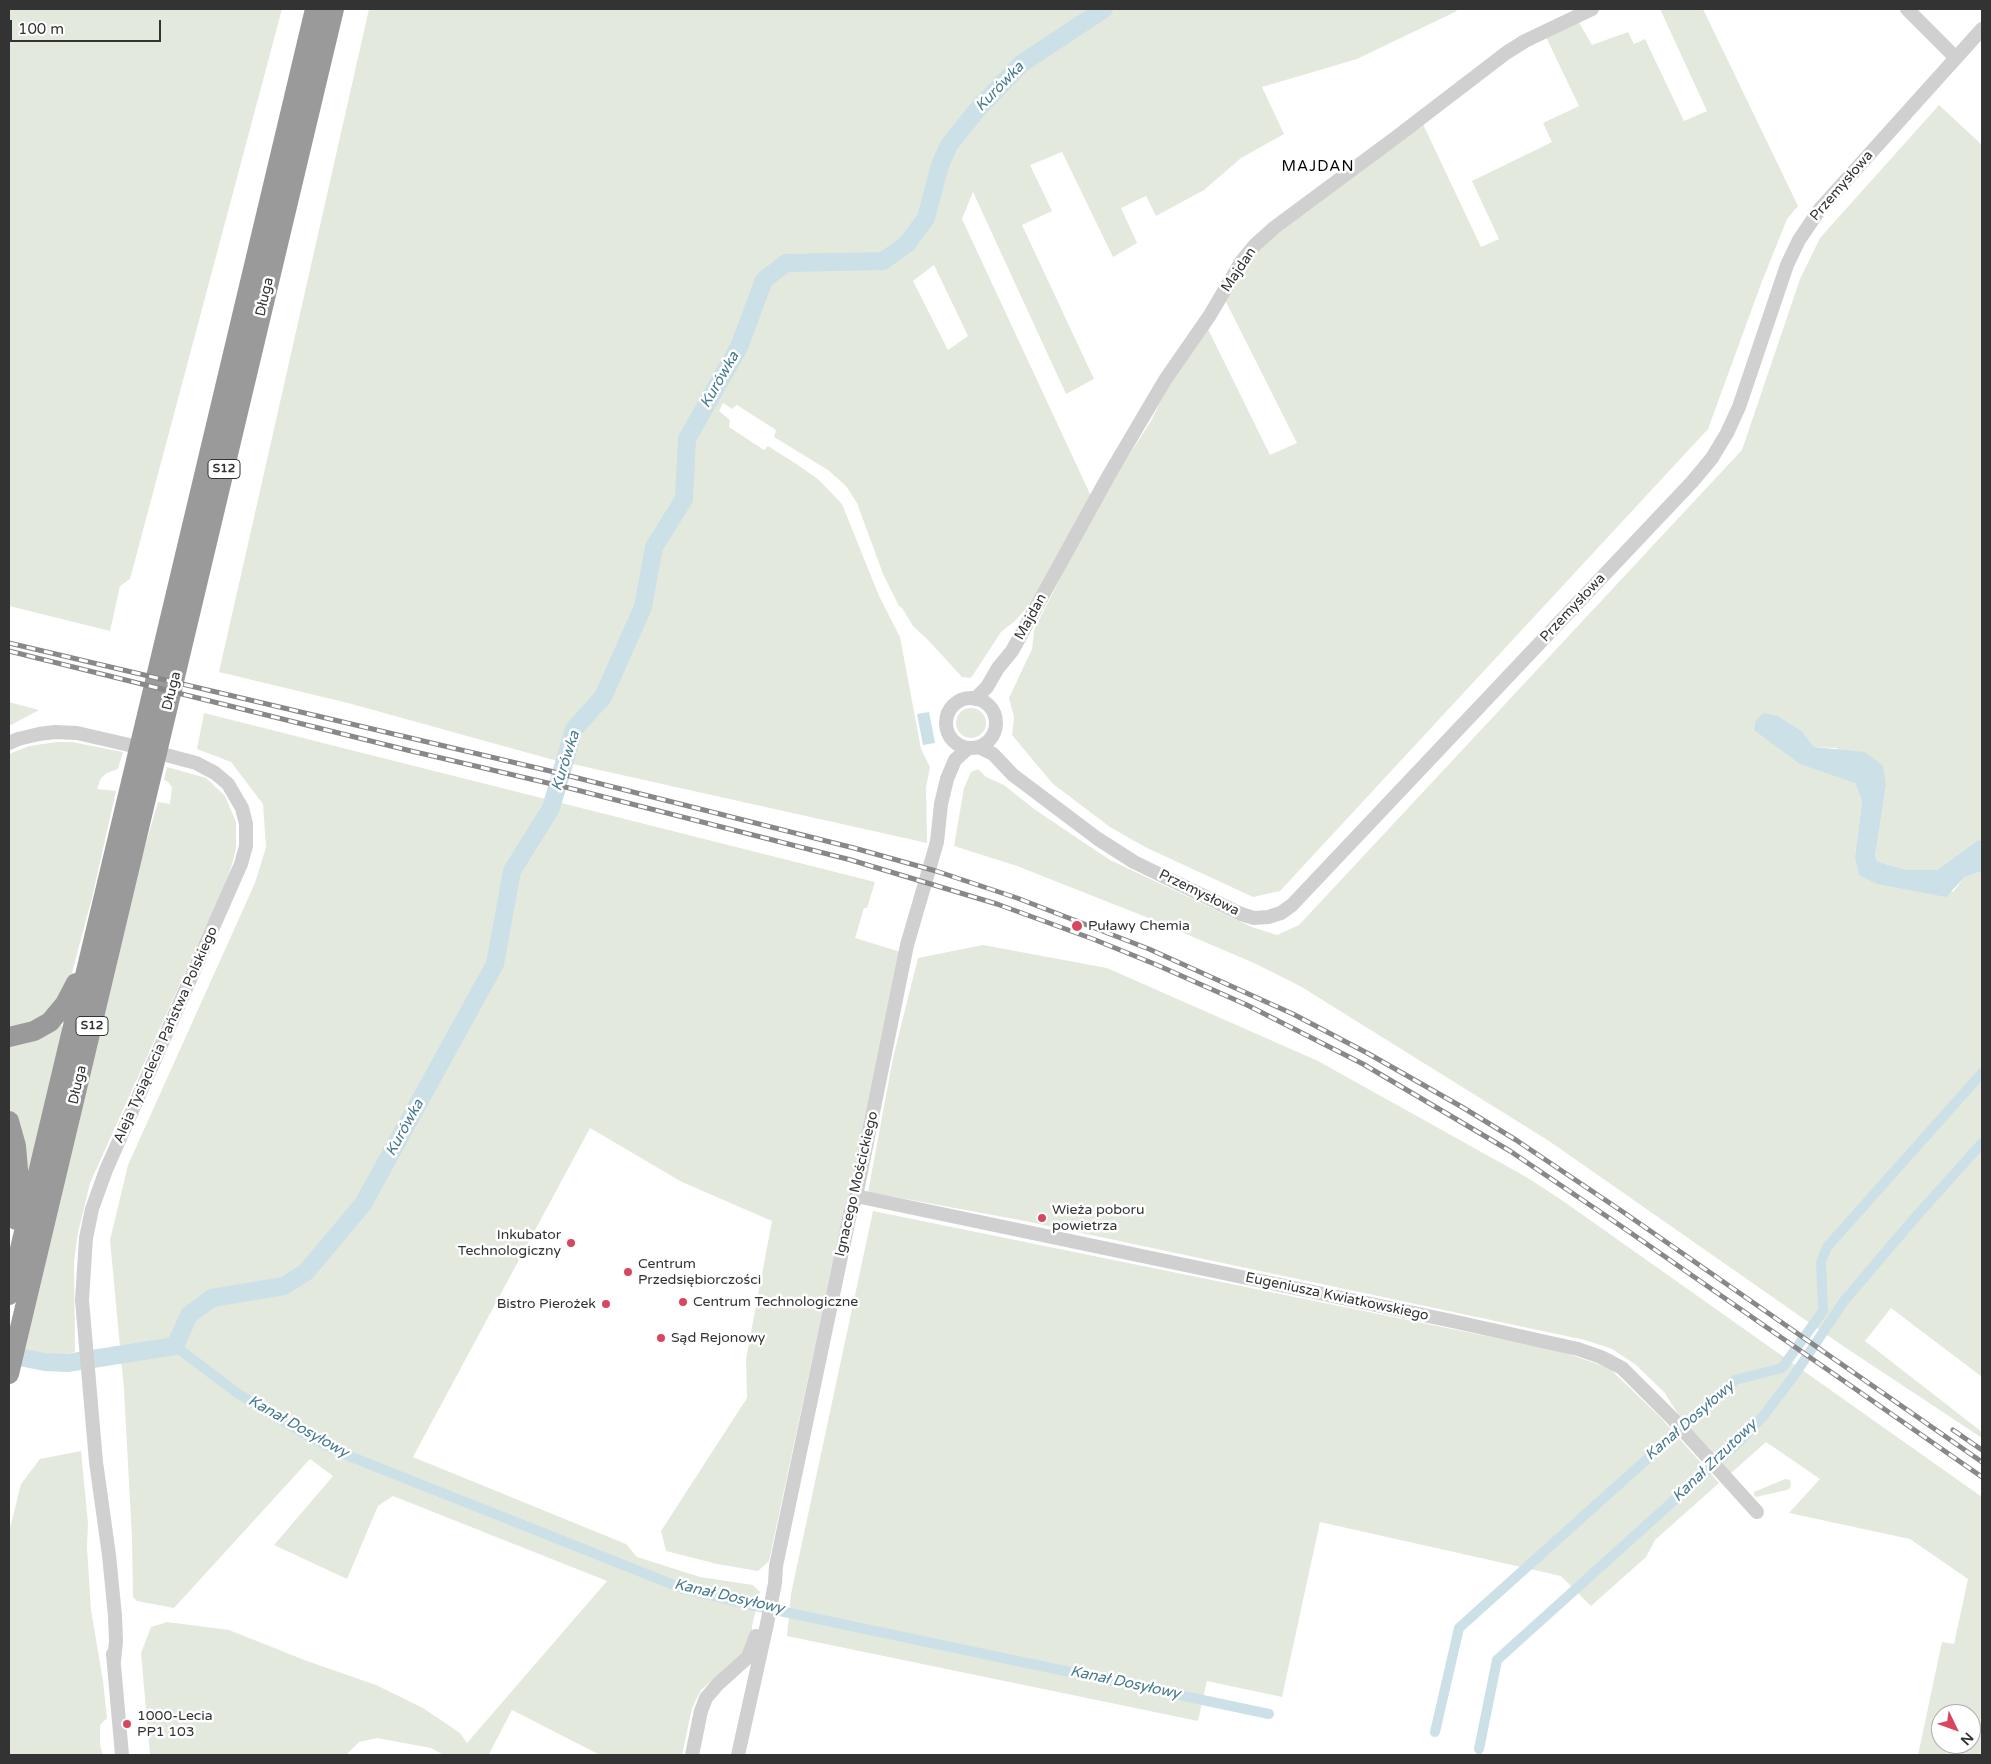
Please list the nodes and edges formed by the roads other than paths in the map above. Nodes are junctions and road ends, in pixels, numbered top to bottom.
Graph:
1 (315, 9) edge
2 (334, 9) edge
3 (1592, 9) edge
4 (1907, 9) edge
5 (1982, 29) edge
6 (1956, 58) junction
7 (268, 247) junction
8 (1012, 651) junction
9 (975, 699) junction
10 (993, 711) junction
11 (994, 732) junction
12 (951, 738) junction
13 (9, 744) edge
14 (973, 748) junction
15 (1023, 781) junction
16 (140, 784) junction
17 (940, 804) junction
18 (89, 959) junction
19 (9, 1037) edge
20 (9, 1121) edge
21 (856, 1196) junction
22 (11, 1286) edge
23 (9, 1374) edge
24 (1757, 1512) dead end
25 (763, 1623) junction
26 (732, 1672) junction
27 (752, 1687) junction
28 (122, 1755) edge
29 (692, 1755) edge
30 (738, 1755) edge

1 - 7 highway, Długa / S12
2 - 7 highway, Długa / S12
3 - 8 street, Majdan
4 - 6 street
5 - 6 street, Przemysłowa
6 - 15 street, Przemysłowa
7 - 16 highway, Długa / S12
8 - 9 street, Majdan
8 - 10 street, Majdan
9 - 10 street
9 - 12 street
10 - 11 street
11 - 14 street
11 - 15 street, Przemysłowa
12 - 14 street
12 - 17 street, Ignacego Mościckiego
13 - 28 street, Aleja Tysiąclecia Państwa Polskiego
14 - 15 street, Przemysłowa
14 - 17 street, Ignacego Mościckiego
16 - 18 highway, Długa / S12
16 - 23 highway, Długa / S12
17 - 21 street, Ignacego Mościckiego
18 - 19 highway
18 - 22 highway, S12
20 - 22 highway
21 - 24 street, Eugeniusza Kwiatkowskiego
21 - 25 street, Ignacego Mościckiego
25 - 26 street, Ignacego Mościckiego
25 - 27 street, Ignacego Mościckiego
26 - 27 street
26 - 29 street, Ignacego Mościckiego
27 - 30 street, Ignacego Mościckiego

